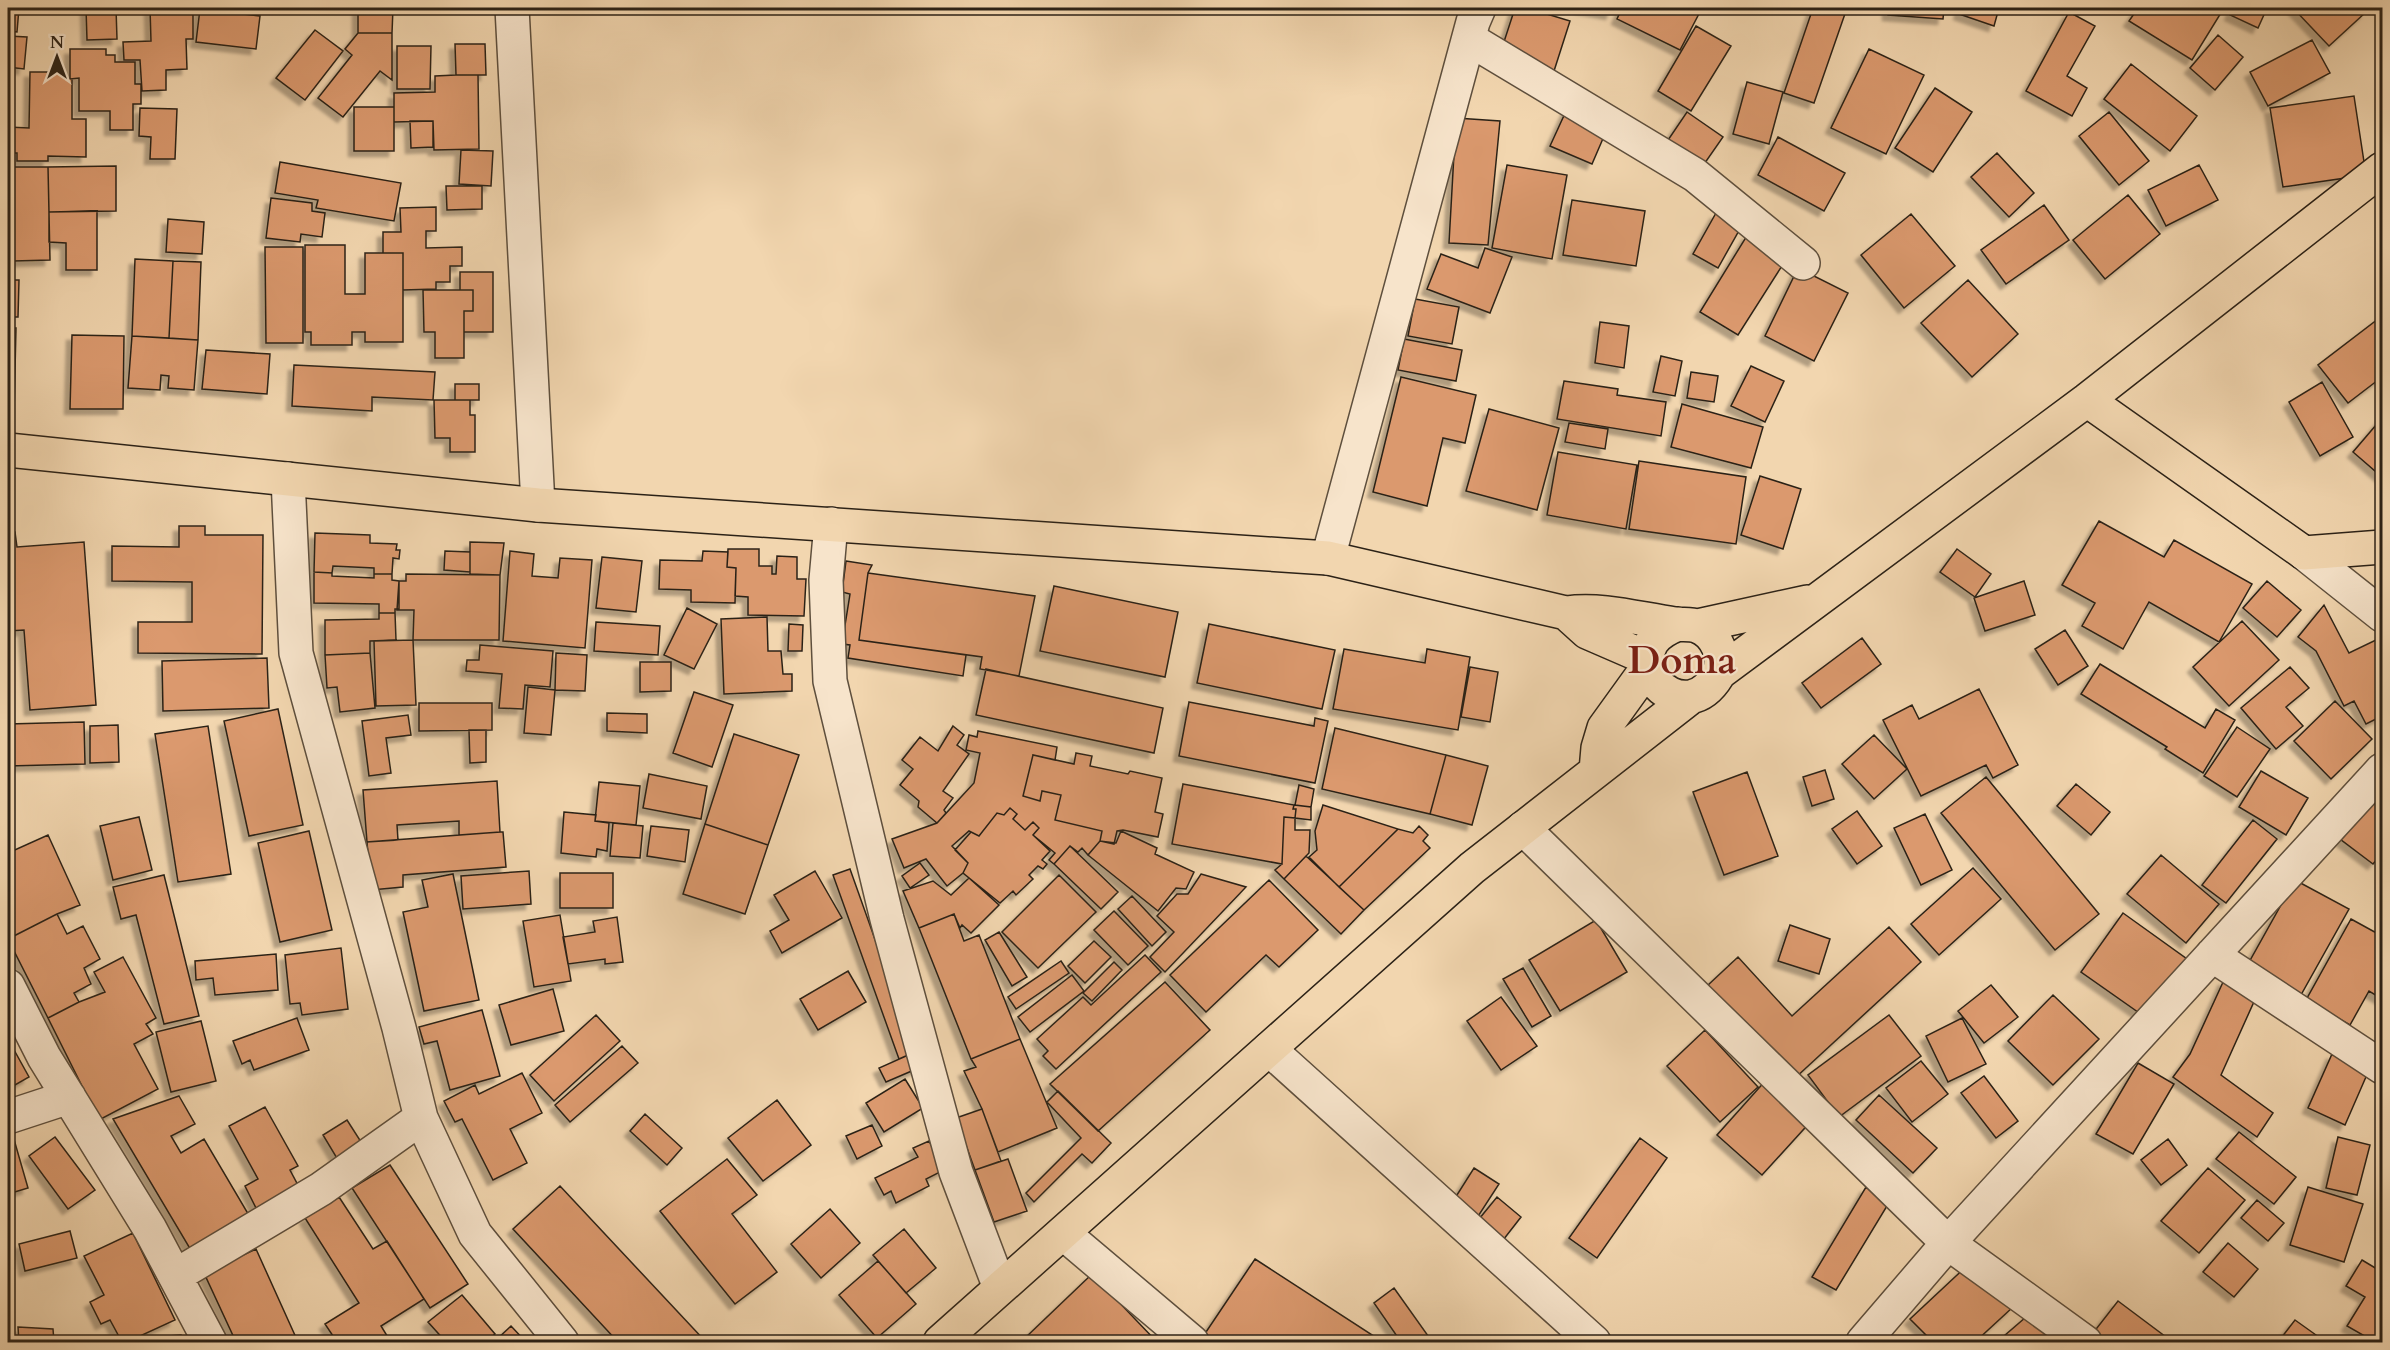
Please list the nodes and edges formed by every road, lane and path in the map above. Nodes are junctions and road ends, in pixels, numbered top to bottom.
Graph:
1 (512, 8) edge
2 (1479, 8) edge
3 (1469, 39) junction
4 (2382, 169) edge
5 (1803, 263) dead end
6 (2087, 400) junction
7 (8, 450) edge
8 (288, 479) junction
9 (538, 505) junction
10 (831, 524) junction
11 (2382, 548) edge
12 (2304, 553) junction
13 (1328, 558) junction
14 (1817, 599) junction
15 (1566, 613) junction
16 (2382, 615) edge
17 (1687, 625) junction
18 (1648, 663) junction
19 (1719, 673) junction
20 (1691, 697) junction
21 (2382, 770) edge
22 (1596, 771) junction
23 (1523, 828) junction
24 (2212, 955) junction
25 (8, 986) edge
26 (1269, 1049) junction
27 (2382, 1067) edge
28 (69, 1097) junction
29 (8, 1117) edge
30 (421, 1118) junction
31 (1063, 1233) junction
32 (1948, 1243) junction
33 (176, 1276) junction
34 (1000, 1288) junction
35 (210, 1342) edge
36 (562, 1342) edge
37 (940, 1342) edge
38 (1192, 1342) edge
39 (1594, 1342) edge
40 (1863, 1342) edge
41 (2085, 1342) edge

1 - 9 street
2 - 3 street
3 - 5 street
3 - 13 street
4 - 6 main road
6 - 12 main road
6 - 14 main road
7 - 8 main road
8 - 9 main road
8 - 30 street
9 - 10 main road
10 - 13 main road
10 - 34 street
11 - 12 main road
12 - 16 street
13 - 15 main road
14 - 17 main road
14 - 19 main road
15 - 17 main road
15 - 18 main road
17 - 18 main road
17 - 19 main road
18 - 20 main road
18 - 22 main road
19 - 20 main road
20 - 22 main road
21 - 24 street
22 - 23 main road
23 - 26 main road
23 - 32 street
24 - 27 street
24 - 32 street
25 - 28 street
26 - 31 main road
26 - 39 street
28 - 29 street
28 - 33 street
30 - 33 street
30 - 36 street
31 - 34 main road
31 - 38 street
32 - 40 street
32 - 41 street
33 - 35 street
34 - 37 main road

